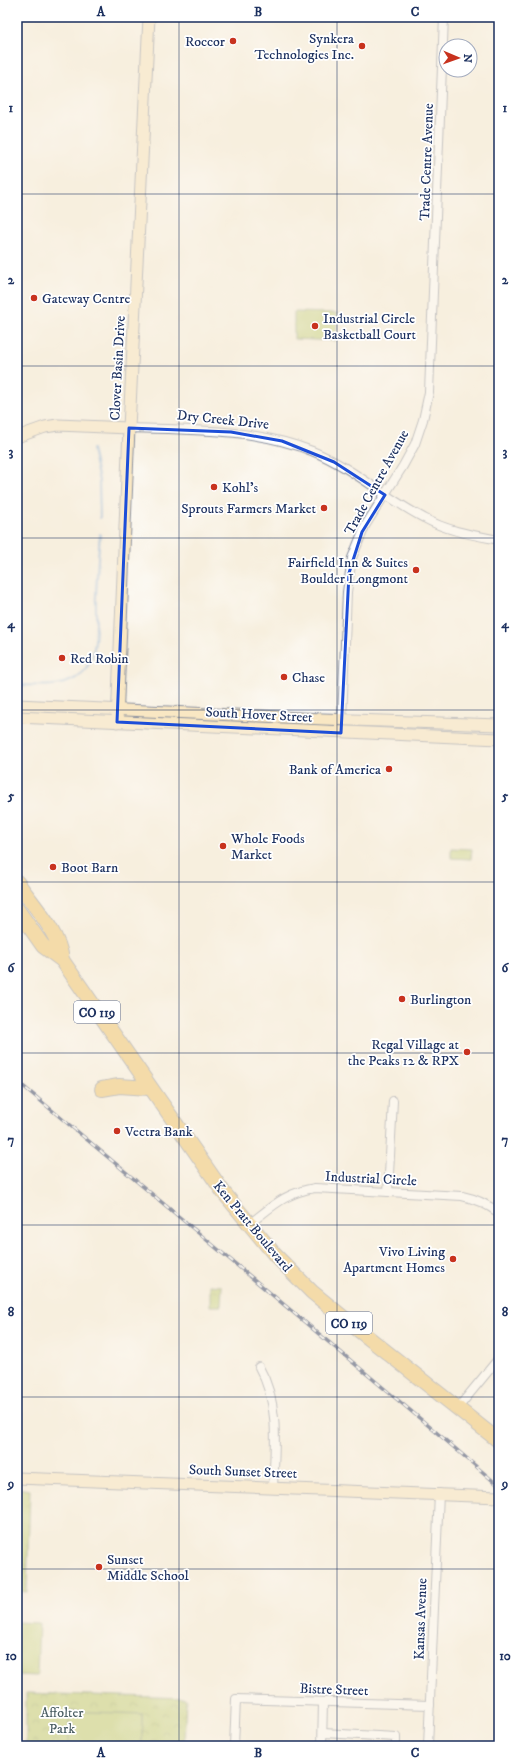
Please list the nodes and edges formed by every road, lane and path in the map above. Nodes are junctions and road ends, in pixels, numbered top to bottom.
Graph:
1 (149, 17) edge
2 (444, 17) edge
3 (129, 428) junction
4 (17, 437) edge
5 (385, 495) junction
6 (499, 540) edge
7 (17, 705) edge
8 (118, 710) junction
9 (17, 717) edge
10 (342, 720) junction
11 (117, 722) junction
12 (499, 725) edge
13 (341, 732) junction
14 (499, 739) edge
15 (17, 882) edge
16 (17, 909) edge
17 (62, 960) junction
18 (102, 1088) dead end
19 (150, 1088) junction
20 (393, 1101) dead end
21 (388, 1192) junction
22 (499, 1213) edge
23 (248, 1225) junction
24 (499, 1358) edge
25 (259, 1367) dead end
26 (457, 1409) junction
27 (499, 1441) edge
28 (17, 1478) edge
29 (273, 1487) junction
30 (439, 1494) junction
31 (483, 1496) dead end
32 (323, 1702) junction
33 (430, 1705) junction
34 (323, 1733) junction
35 (234, 1746) edge
36 (322, 1746) edge
37 (396, 1746) edge
38 (428, 1746) edge

1 - 3 street, Clover Basin Drive
2 - 5 street, Trade Centre Avenue
3 - 4 street, Dry Creek Drive
3 - 5 street, Dry Creek Drive
3 - 8 street, Clover Basin Drive
5 - 6 street, Dry Creek Drive
5 - 10 street, Trade Centre Avenue
7 - 8 street, South Hover Street
8 - 10 street, South Hover Street
8 - 11 street, Clover Basin Drive
9 - 11 street, South Hover Street
10 - 12 street, South Hover Street
10 - 13 street
11 - 13 street, South Hover Street
13 - 14 street, South Hover Street
15 - 17 highway, Ken Pratt Boulevard / CO 119
16 - 17 highway, Ken Pratt Boulevard / CO 119
17 - 19 highway, Ken Pratt Boulevard / CO 119
18 - 19 highway
19 - 23 highway, Ken Pratt Boulevard / CO 119
20 - 21 street
21 - 22 street, Industrial Circle
21 - 23 street, Industrial Circle
23 - 26 highway, Ken Pratt Boulevard / CO 119
24 - 26 street
25 - 29 street
26 - 27 highway, Ken Pratt Boulevard / CO 119
28 - 29 street, South Sunset Street
29 - 30 street, South Sunset Street
30 - 31 street, South Sunset Street
30 - 33 street, Kansas Avenue
32 - 33 street, Bistre Street
32 - 34 street
32 - 35 street, Bistre Street
33 - 38 street, Kansas Avenue
34 - 36 street
34 - 37 street

